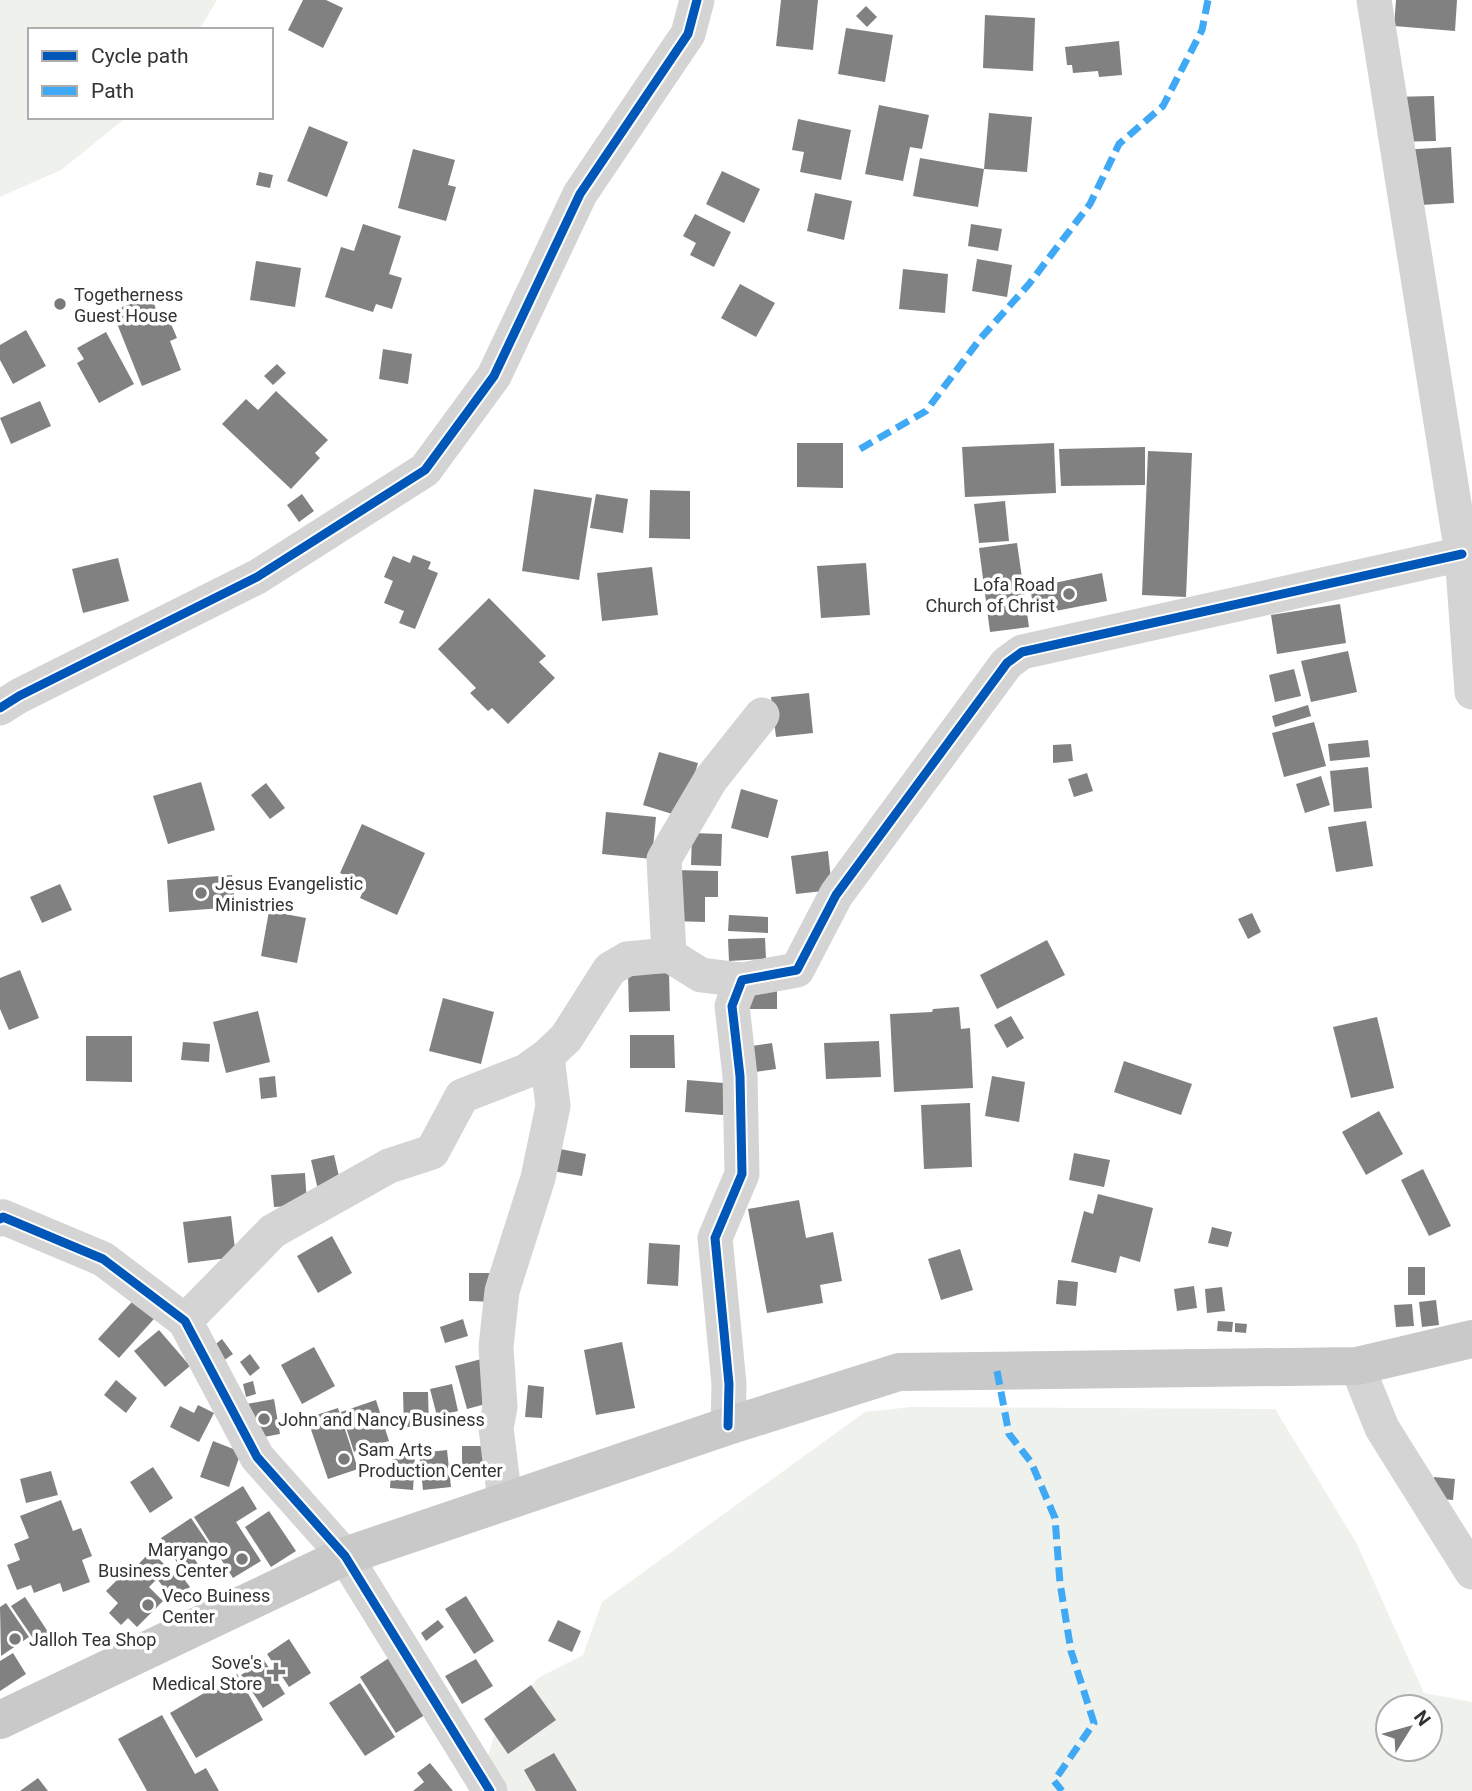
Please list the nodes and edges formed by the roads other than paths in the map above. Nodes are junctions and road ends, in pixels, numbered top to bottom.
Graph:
1 (697, 0) edge
2 (1374, 0) edge
3 (1467, 555) edge
4 (1472, 692) edge
5 (0, 709) edge
6 (762, 715) dead end
7 (669, 955) junction
8 (742, 980) junction
9 (547, 1056) junction
10 (0, 1219) edge
11 (184, 1321) junction
12 (1472, 1339) edge
13 (1357, 1366) junction
14 (728, 1426) junction
15 (505, 1502) junction
16 (345, 1556) junction
17 (1472, 1572) edge
18 (0, 1720) edge
19 (490, 1791) edge

1 - 5 street
2 - 3 street
3 - 4 street
3 - 8 street
6 - 7 street
7 - 8 street
7 - 9 street
8 - 14 street
9 - 11 street
9 - 15 street
10 - 11 street
11 - 16 street
12 - 13 main road
13 - 14 main road
13 - 17 street
14 - 15 main road
15 - 16 main road
16 - 18 main road
16 - 19 street

